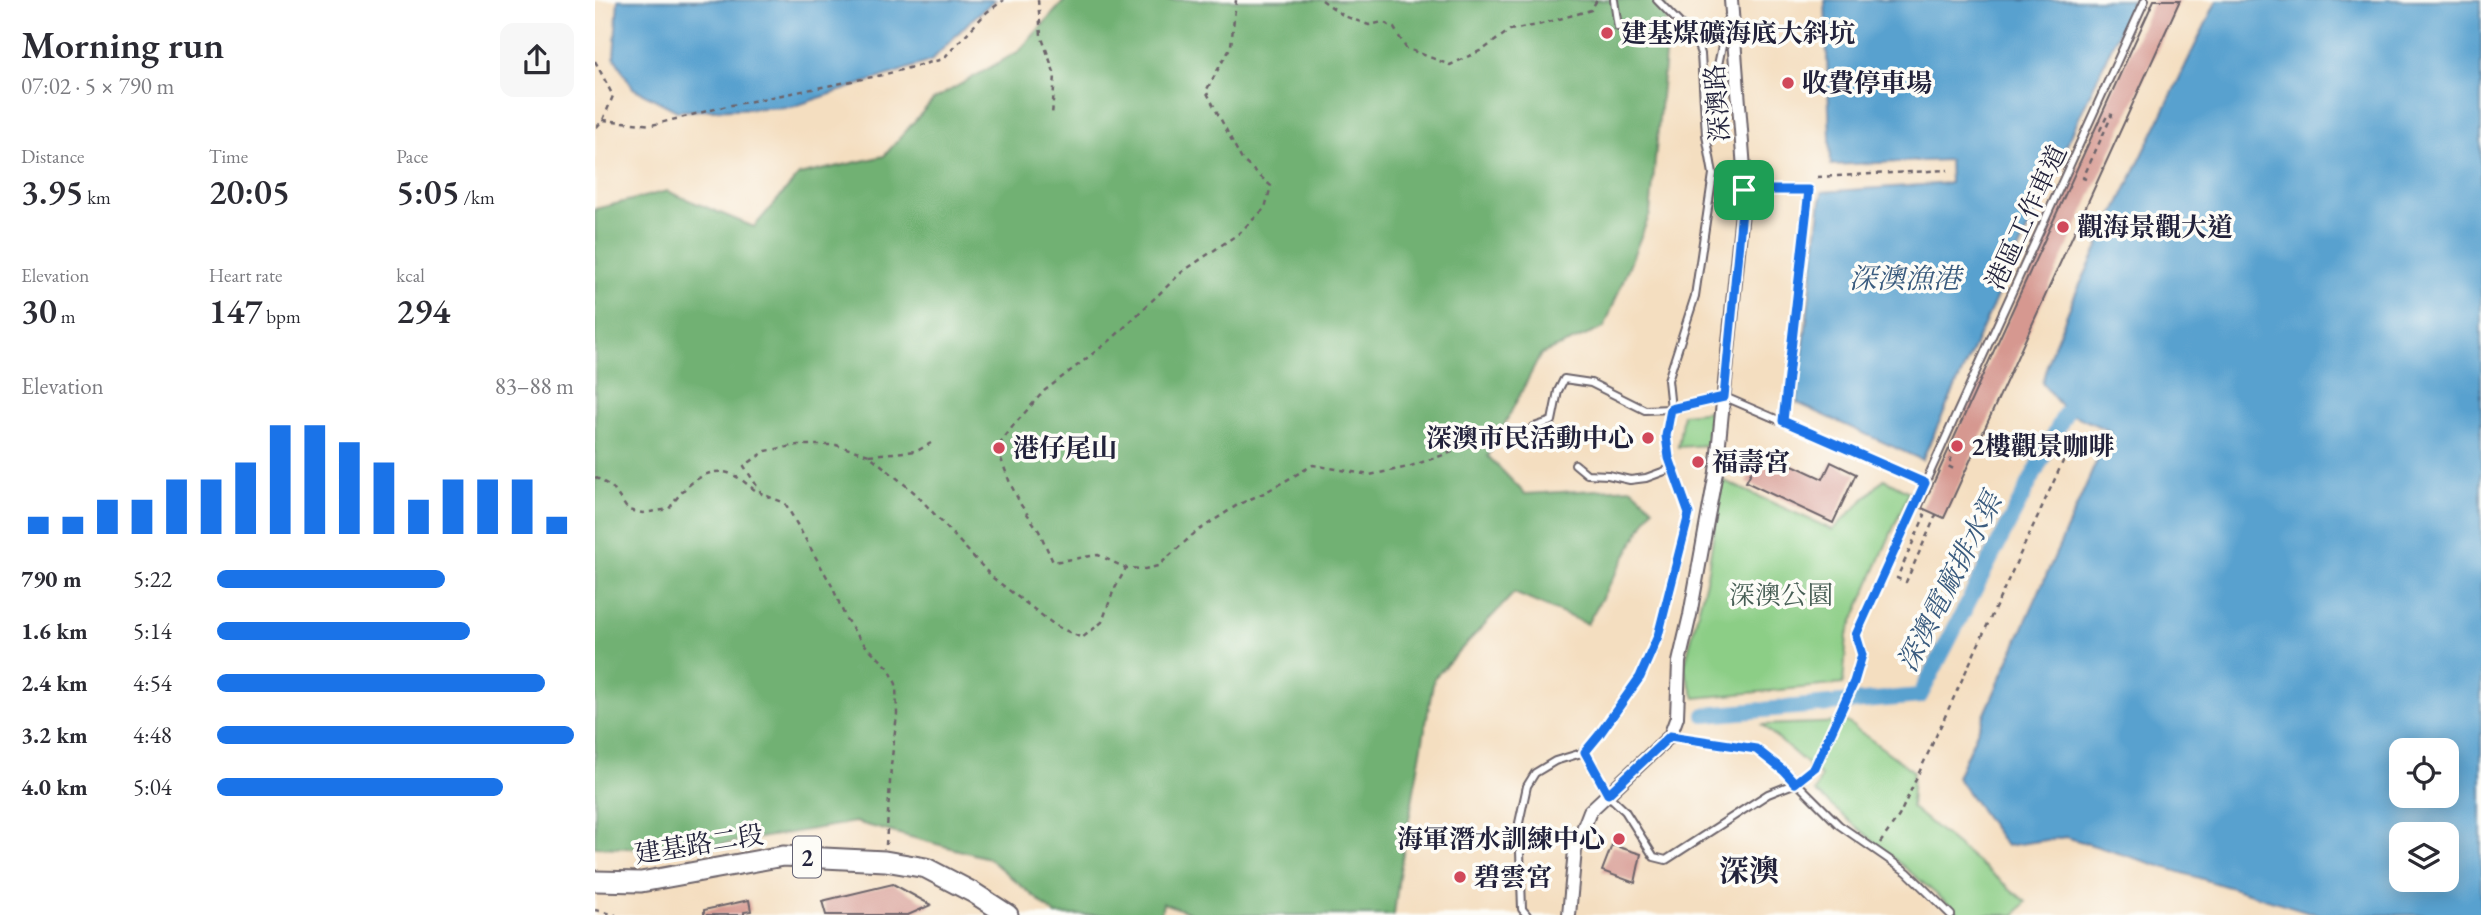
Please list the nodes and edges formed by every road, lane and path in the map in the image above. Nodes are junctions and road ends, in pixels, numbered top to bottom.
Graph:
1 (1004, 0) edge
2 (1038, 0) edge
3 (1236, 0) edge
4 (1322, 0) edge
5 (1597, 0) edge
6 (1614, 0) edge
7 (1657, 0) edge
8 (2145, 0) edge
9 (1731, 3) edge
10 (1618, 27) dead end
11 (595, 61) edge
12 (1052, 116) dead end
13 (603, 120) junction
14 (1706, 121) junction
15 (595, 129) edge
16 (2100, 130) dead end
17 (1948, 170) dead end
18 (1817, 177) dead end
19 (2087, 179) dead end
20 (1744, 190) junction
21 (1724, 397) junction
22 (1671, 409) junction
23 (1783, 421) junction
24 (1521, 436) joint
25 (2072, 442) dead end
26 (931, 443) dead end
27 (869, 455) junction
28 (1575, 464) dead end
29 (1948, 466) dead end
30 (1673, 468) junction
31 (1956, 471) dead end
32 (595, 477) edge
33 (1925, 483) junction
34 (762, 494) junction
35 (1913, 510) junction
36 (1936, 515) dead end
37 (1126, 568) junction
38 (1670, 736) junction
39 (1585, 752) junction
40 (1795, 783) junction
41 (1608, 794) junction
42 (1876, 849) junction
43 (885, 860) junction
44 (595, 881) edge
45 (595, 910) edge
46 (616, 915) edge
47 (1008, 915) edge
48 (1527, 915) edge
49 (1569, 915) edge
50 (1951, 915) edge

1 - 13 path
2 - 12 path
3 - 37 path
4 - 5 path
6 - 10 lane
7 - 14 lane
8 - 33 lane, 港區工作車道
9 - 14 lane
9 - 20 street, 深澳路
11 - 13 path
13 - 15 path
14 - 22 lane
16 - 19 path
17 - 18 path
20 - 21 street, 深澳路
20 - 23 lane
21 - 22 lane
21 - 23 lane
21 - 38 street, 深澳路
22 - 24 lane
22 - 30 lane
23 - 33 lane
24 - 37 path
25 - 42 path
26 - 27 path
27 - 34 path
27 - 37 path
28 - 30 lane
29 - 31 path
30 - 39 lane
32 - 34 path
33 - 35 lane, 港區工作車道
34 - 43 path
35 - 36 path
35 - 40 lane, 港區工作車道
38 - 40 lane
38 - 41 street
39 - 41 lane
39 - 48 lane
40 - 41 lane
40 - 42 lane
41 - 49 street
42 - 50 lane
43 - 44 main road, 建基路二段 / 2
43 - 47 main road, 建基路二段 / 2
45 - 46 path

